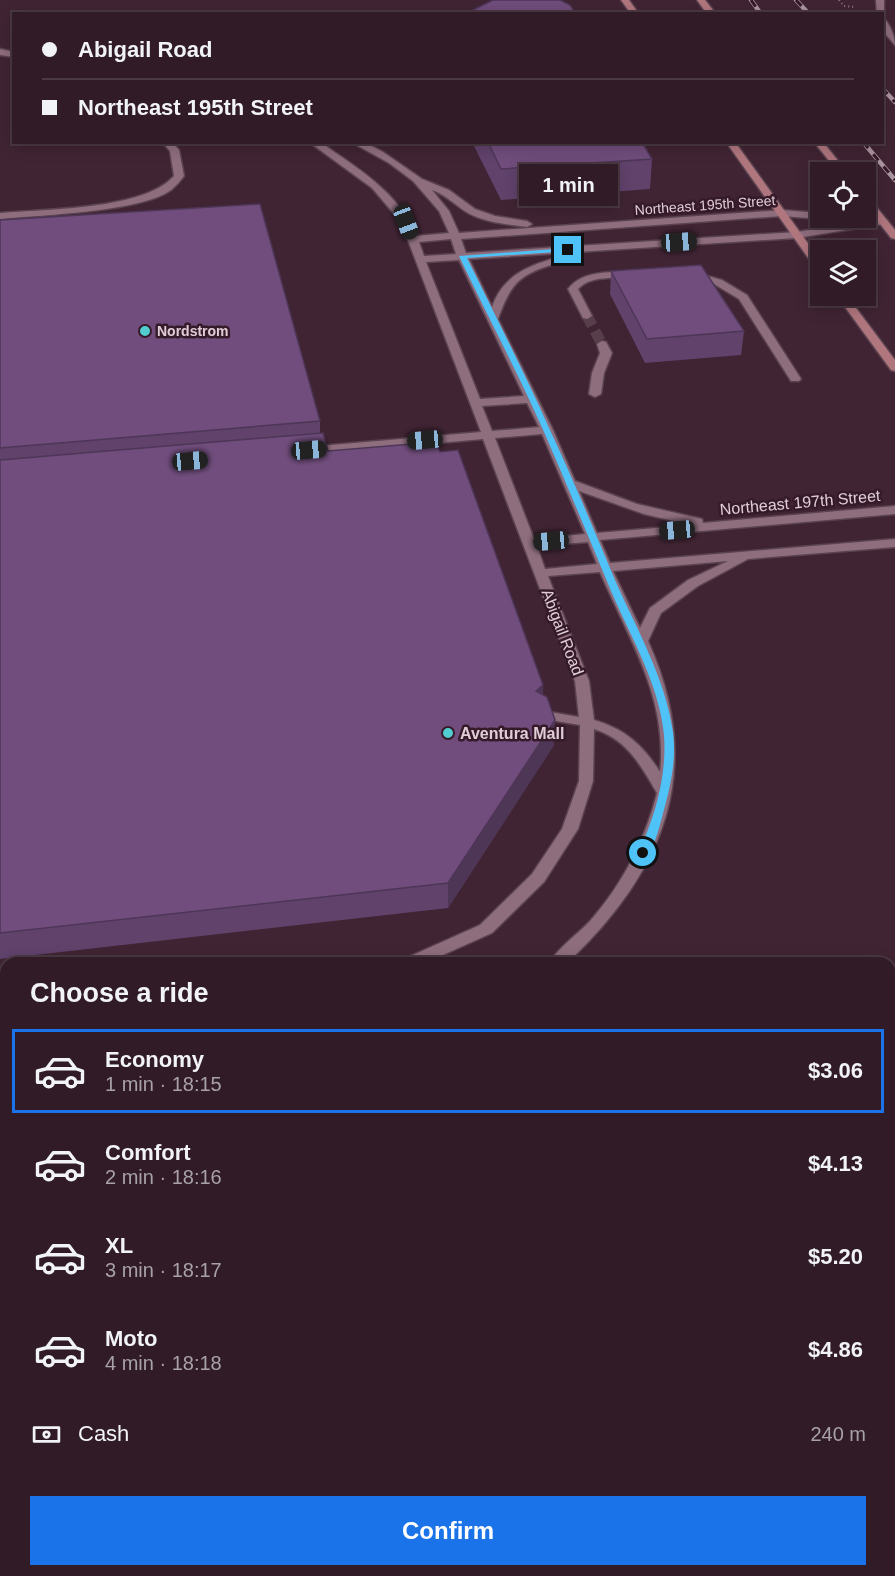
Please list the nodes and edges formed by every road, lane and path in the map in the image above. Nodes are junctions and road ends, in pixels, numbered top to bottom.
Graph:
1 (701, 0) edge
2 (839, 0) edge
3 (855, 7) dead end
4 (710, 12) edge
5 (890, 30) edge
6 (895, 43) edge
7 (168, 144) edge
8 (317, 144) edge
9 (359, 144) edge
10 (731, 144) edge
11 (820, 144) edge
12 (835, 162) edge
13 (415, 179) junction
14 (782, 213) junction
15 (876, 213) edge
16 (810, 215) edge
17 (0, 216) edge
18 (876, 221) edge
19 (882, 221) junction
20 (614, 225) junction
21 (797, 235) junction
22 (455, 236) junction
23 (895, 236) edge
24 (412, 239) junction
25 (632, 246) junction
26 (810, 253) edge
27 (463, 256) junction
28 (420, 259) junction
29 (677, 273) edge
30 (642, 274) edge
31 (849, 306) edge
32 (587, 316) tunnel mouth
33 (493, 319) junction
34 (602, 344) tunnel mouth
35 (895, 368) edge
36 (795, 379) dead end
37 (595, 394) dead end
38 (531, 399) junction
39 (477, 403) junction
40 (547, 430) junction
41 (489, 435) junction
42 (297, 452) edge
43 (570, 483) junction
44 (895, 510) edge
45 (740, 524) junction
46 (593, 537) junction
47 (529, 543) junction
48 (895, 545) edge
49 (751, 555) junction
50 (606, 567) junction
51 (540, 573) junction
52 (641, 641) junction
53 (544, 715) edge
54 (587, 722) junction
55 (664, 792) junction
56 (423, 957) edge
57 (563, 957) edge

1 - 4 main road
2 - 3 path
5 - 6 street
7 - 17 street
8 - 24 street, Abigail Road
9 - 13 street
10 - 14 main road
11 - 12 main road
13 - 20 street
13 - 22 street
14 - 16 street, Northeast 195th Street
14 - 20 street, Northeast 195th Street
14 - 21 main road
15 - 19 main road
18 - 19 street
19 - 21 street
19 - 23 main road
20 - 22 street, Northeast 195th Street
21 - 25 street
21 - 26 main road
22 - 24 street, Northeast 195th Street
22 - 27 street
24 - 28 street, Abigail Road
25 - 27 street
25 - 33 street
27 - 28 street
27 - 33 street
28 - 39 street, Abigail Road
29 - 36 street
30 - 32 street
31 - 35 main road
33 - 38 street
34 - 37 street
38 - 39 street
38 - 40 street
39 - 41 street, Abigail Road
40 - 41 street
40 - 43 street
41 - 42 street
41 - 47 street, Abigail Road
43 - 45 street
43 - 46 street
44 - 45 street, Northeast 197th Street
45 - 46 street, Northeast 197th Street
46 - 47 street, Northeast 197th Street
46 - 50 street
47 - 51 street, Abigail Road
48 - 49 street
49 - 50 street
49 - 52 street
50 - 51 street
50 - 52 street
51 - 54 street, Abigail Road
52 - 55 street
53 - 54 street
54 - 55 street
54 - 56 street, Abigail Road
55 - 57 street

